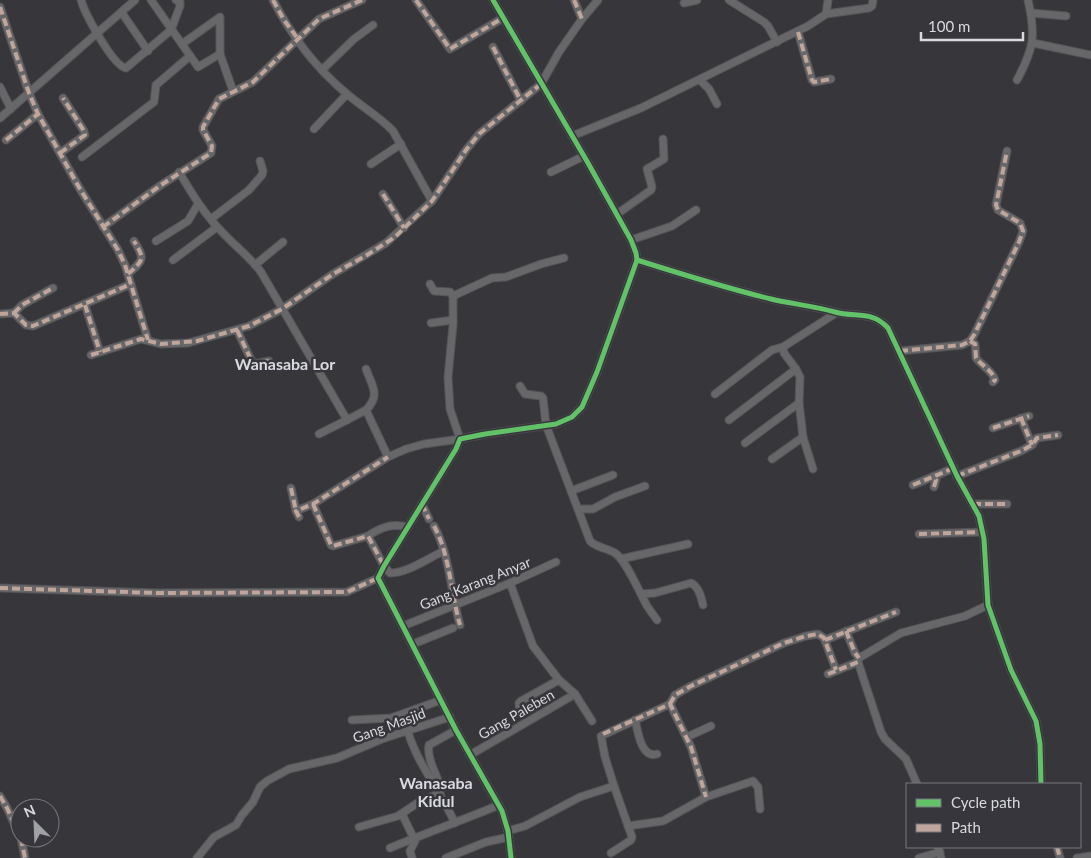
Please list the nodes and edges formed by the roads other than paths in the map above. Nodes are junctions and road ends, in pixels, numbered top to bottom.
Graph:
1 (81, 0) edge
2 (135, 0) edge
3 (151, 0) edge
4 (176, 0) edge
5 (273, 0) edge
6 (362, 0) edge
7 (416, 0) edge
8 (493, 0) edge
9 (574, 0) edge
10 (598, 0) edge
11 (698, 0) edge
12 (729, 0) edge
13 (828, 0) edge
14 (873, 0) edge
15 (1028, 0) edge
16 (684, 3) dead end
17 (0, 7) edge
18 (122, 13) junction
19 (1031, 13) junction
20 (826, 14) junction
21 (1066, 16) dead end
22 (503, 18) junction
23 (582, 19) junction
24 (3, 24) edge
25 (373, 25) dead end
26 (171, 30) junction
27 (798, 32) junction
28 (97, 33) junction
29 (298, 39) junction
30 (777, 42) junction
31 (1033, 43) junction
32 (182, 44) junction
33 (493, 47) dead end
34 (148, 51) junction
35 (220, 54) junction
36 (1091, 55) edge
37 (190, 56) junction
38 (322, 70) junction
39 (831, 79) dead end
40 (700, 80) junction
41 (1017, 80) dead end
42 (541, 84) junction
43 (0, 87) edge
44 (233, 92) junction
45 (28, 93) junction
46 (347, 94) junction
47 (63, 98) dead end
48 (521, 101) junction
49 (717, 104) dead end
50 (11, 108) junction
51 (38, 114) junction
52 (0, 118) edge
53 (314, 129) dead end
54 (572, 136) junction
55 (663, 139) dead end
56 (6, 140) dead end
57 (401, 144) junction
58 (1007, 151) dead end
59 (60, 153) junction
60 (584, 156) junction
61 (82, 157) dead end
62 (260, 161) dead end
63 (371, 164) dead end
64 (179, 172) junction
65 (551, 172) dead end
66 (383, 194) dead end
67 (432, 201) junction
68 (198, 204) junction
69 (696, 210) dead end
70 (617, 214) junction
71 (211, 219) junction
72 (103, 227) junction
73 (217, 227) junction
74 (404, 228) junction
75 (134, 240) dead end
76 (631, 240) junction
77 (156, 242) dead end
78 (283, 242) dead end
79 (564, 258) dead end
80 (173, 260) dead end
81 (637, 260) junction
82 (255, 265) junction
83 (128, 274) junction
84 (132, 284) junction
85 (430, 284) dead end
86 (53, 288) dead end
87 (453, 296) junction
88 (85, 305) junction
89 (282, 309) junction
90 (832, 311) junction
91 (14, 313) junction
92 (0, 314) edge
93 (453, 320) junction
94 (432, 323) dead end
95 (237, 330) junction
96 (148, 340) junction
97 (970, 341) junction
98 (783, 347) junction
99 (900, 350) junction
100 (100, 352) junction
101 (91, 355) dead end
102 (269, 361) dead end
103 (796, 368) junction
104 (366, 369) dead end
105 (993, 382) dead end
106 (520, 386) dead end
107 (715, 394) dead end
108 (799, 403) junction
109 (366, 410) junction
110 (1030, 416) dead end
111 (1021, 418) junction
112 (347, 420) junction
113 (729, 420) dead end
114 (546, 425) junction
115 (993, 428) dead end
116 (319, 434) dead end
117 (1058, 435) dead end
118 (803, 437) junction
119 (460, 439) junction
120 (745, 443) dead end
121 (1032, 445) junction
122 (388, 457) junction
123 (772, 459) dead end
124 (954, 468) junction
125 (813, 469) dead end
126 (613, 475) dead end
127 (934, 476) junction
128 (958, 476) junction
129 (913, 485) dead end
130 (645, 486) dead end
131 (934, 487) dead end
132 (291, 488) dead end
133 (571, 491) junction
134 (313, 504) junction
135 (422, 504) junction
136 (973, 504) junction
137 (1007, 504) dead end
138 (578, 509) junction
139 (429, 519) dead end
140 (434, 526) dead end
141 (408, 527) junction
142 (983, 532) junction
143 (919, 534) dead end
144 (368, 536) junction
145 (688, 544) dead end
146 (444, 551) junction
147 (621, 560) junction
148 (556, 562) dead end
149 (384, 566) junction
150 (378, 578) junction
151 (510, 583) junction
152 (0, 588) edge
153 (641, 594) junction
154 (457, 604) junction
155 (703, 605) dead end
156 (988, 605) junction
157 (896, 612) dead end
158 (657, 620) dead end
159 (403, 626) junction
160 (846, 632) junction
161 (825, 640) junction
162 (413, 644) junction
163 (858, 660) junction
164 (836, 670) junction
165 (828, 674) dead end
166 (559, 680) junction
167 (575, 694) junction
168 (441, 700) junction
169 (670, 704) junction
170 (520, 713) dead end
171 (450, 717) junction
172 (352, 720) dead end
173 (635, 720) junction
174 (592, 721) dead end
175 (711, 726) dead end
176 (456, 730) junction
177 (408, 732) junction
178 (687, 737) junction
179 (657, 754) dead end
180 (470, 755) junction
181 (917, 783) edge
182 (1041, 783) edge
183 (614, 786) junction
184 (440, 793) junction
185 (0, 796) edge
186 (706, 798) junction
187 (499, 805) junction
188 (760, 809) dead end
189 (402, 814) junction
190 (10, 815) edge
191 (455, 823) junction
192 (628, 826) junction
193 (359, 827) dead end
194 (508, 834) junction
195 (412, 838) junction
196 (390, 848) dead end
197 (939, 852) edge
198 (611, 853) dead end
199 (1091, 856) edge
200 (197, 858) edge
201 (412, 858) edge
202 (446, 858) edge
203 (511, 858) edge
204 (919, 858) edge
205 (1077, 858) edge

1 - 28 street
2 - 18 street
3 - 26 street
4 - 26 street
5 - 29 street
6 - 29 street
7 - 22 street
8 - 22 street
9 - 23 street
10 - 23 street
11 - 16 street
12 - 30 street
13 - 20 street
14 - 20 street
15 - 19 street
17 - 24 street
18 - 28 street
18 - 34 street
19 - 21 street
19 - 31 street
20 - 27 street
22 - 42 street
23 - 42 street
24 - 45 street
25 - 38 street
26 - 32 street
26 - 34 street
27 - 30 street
27 - 39 street
28 - 34 street
28 - 45 street
29 - 38 street
29 - 44 street
30 - 40 street
31 - 36 street
31 - 41 street
32 - 35 street
32 - 37 street
33 - 48 street
35 - 37 street
35 - 44 street
37 - 61 street
38 - 46 street
40 - 49 street
40 - 54 street
42 - 48 street
42 - 54 street
43 - 50 street
44 - 64 street
45 - 50 street
45 - 51 street
46 - 53 street
46 - 57 street
47 - 59 street
48 - 67 street
50 - 52 street
51 - 56 street
51 - 59 street
54 - 60 street
55 - 70 street
57 - 63 street
57 - 67 street
58 - 97 street
59 - 72 street
60 - 65 street
60 - 70 street
62 - 71 street
64 - 68 street
64 - 72 street
66 - 74 street
67 - 74 street
68 - 71 street
68 - 77 street
69 - 76 street
70 - 76 street
71 - 73 street
72 - 83 street
73 - 80 street
73 - 82 street
74 - 89 street
75 - 83 street
76 - 81 street
78 - 82 street
79 - 87 street
81 - 90 street
81 - 114 street
82 - 89 street
83 - 84 street
84 - 88 street
84 - 96 street
85 - 87 street
86 - 91 street
87 - 93 street
88 - 91 street
88 - 100 street
89 - 95 street
89 - 112 street
90 - 98 street
90 - 99 street
91 - 92 street
93 - 94 street
93 - 119 street
95 - 96 street
95 - 102 street
96 - 100 street
97 - 99 street
97 - 105 street
98 - 103 street
98 - 107 street
99 - 124 street
100 - 101 street
103 - 108 street
103 - 113 street
104 - 109 street
106 - 114 street
108 - 118 street
108 - 120 street
109 - 112 street
109 - 122 street
110 - 111 street
111 - 115 street
111 - 121 street
112 - 116 street
114 - 119 street
114 - 133 street
117 - 121 street
118 - 123 street
118 - 125 street
119 - 122 street
119 - 135 street
121 - 128 street
122 - 134 street
124 - 127 street
124 - 128 street
126 - 133 street
127 - 129 street
127 - 131 street
128 - 136 street
130 - 138 street
132 - 134 street
133 - 138 street
134 - 144 street
135 - 139 street
135 - 141 street
136 - 137 street
136 - 142 street
138 - 147 street
140 - 146 street
141 - 144 street
141 - 149 street
142 - 143 street
142 - 156 street
144 - 149 street
145 - 147 street
146 - 149 street
146 - 154 street
147 - 153 street
148 - 151 street, Gang Karang Anyar
149 - 150 street
150 - 152 street
150 - 159 street
151 - 154 street, Gang Karang Anyar
151 - 166 street
153 - 155 street
153 - 158 street
154 - 159 street, Gang Karang Anyar
154 - 162 street
156 - 163 street
156 - 182 street
157 - 160 street
159 - 162 street
160 - 161 street
160 - 163 street
161 - 164 street
161 - 169 street
162 - 168 street
163 - 164 street
163 - 181 street
164 - 165 street
166 - 167 street
166 - 170 street
167 - 174 street
167 - 180 street, Gang Paleben
168 - 171 street
168 - 172 street
169 - 173 street
169 - 178 street
171 - 176 street
171 - 177 street, Gang Masjid
173 - 179 street
173 - 183 street
175 - 178 street
176 - 180 street
176 - 184 street
177 - 184 street
177 - 200 street, Gang Masjid
178 - 186 street
180 - 187 street
183 - 192 street
183 - 194 street
184 - 189 street
184 - 191 street
185 - 190 street
186 - 188 street
186 - 192 street
187 - 191 street
187 - 194 street
189 - 193 street
189 - 195 street
191 - 195 street
192 - 198 street
194 - 202 street
194 - 203 street
195 - 196 street
195 - 201 street
197 - 204 street
199 - 205 street

